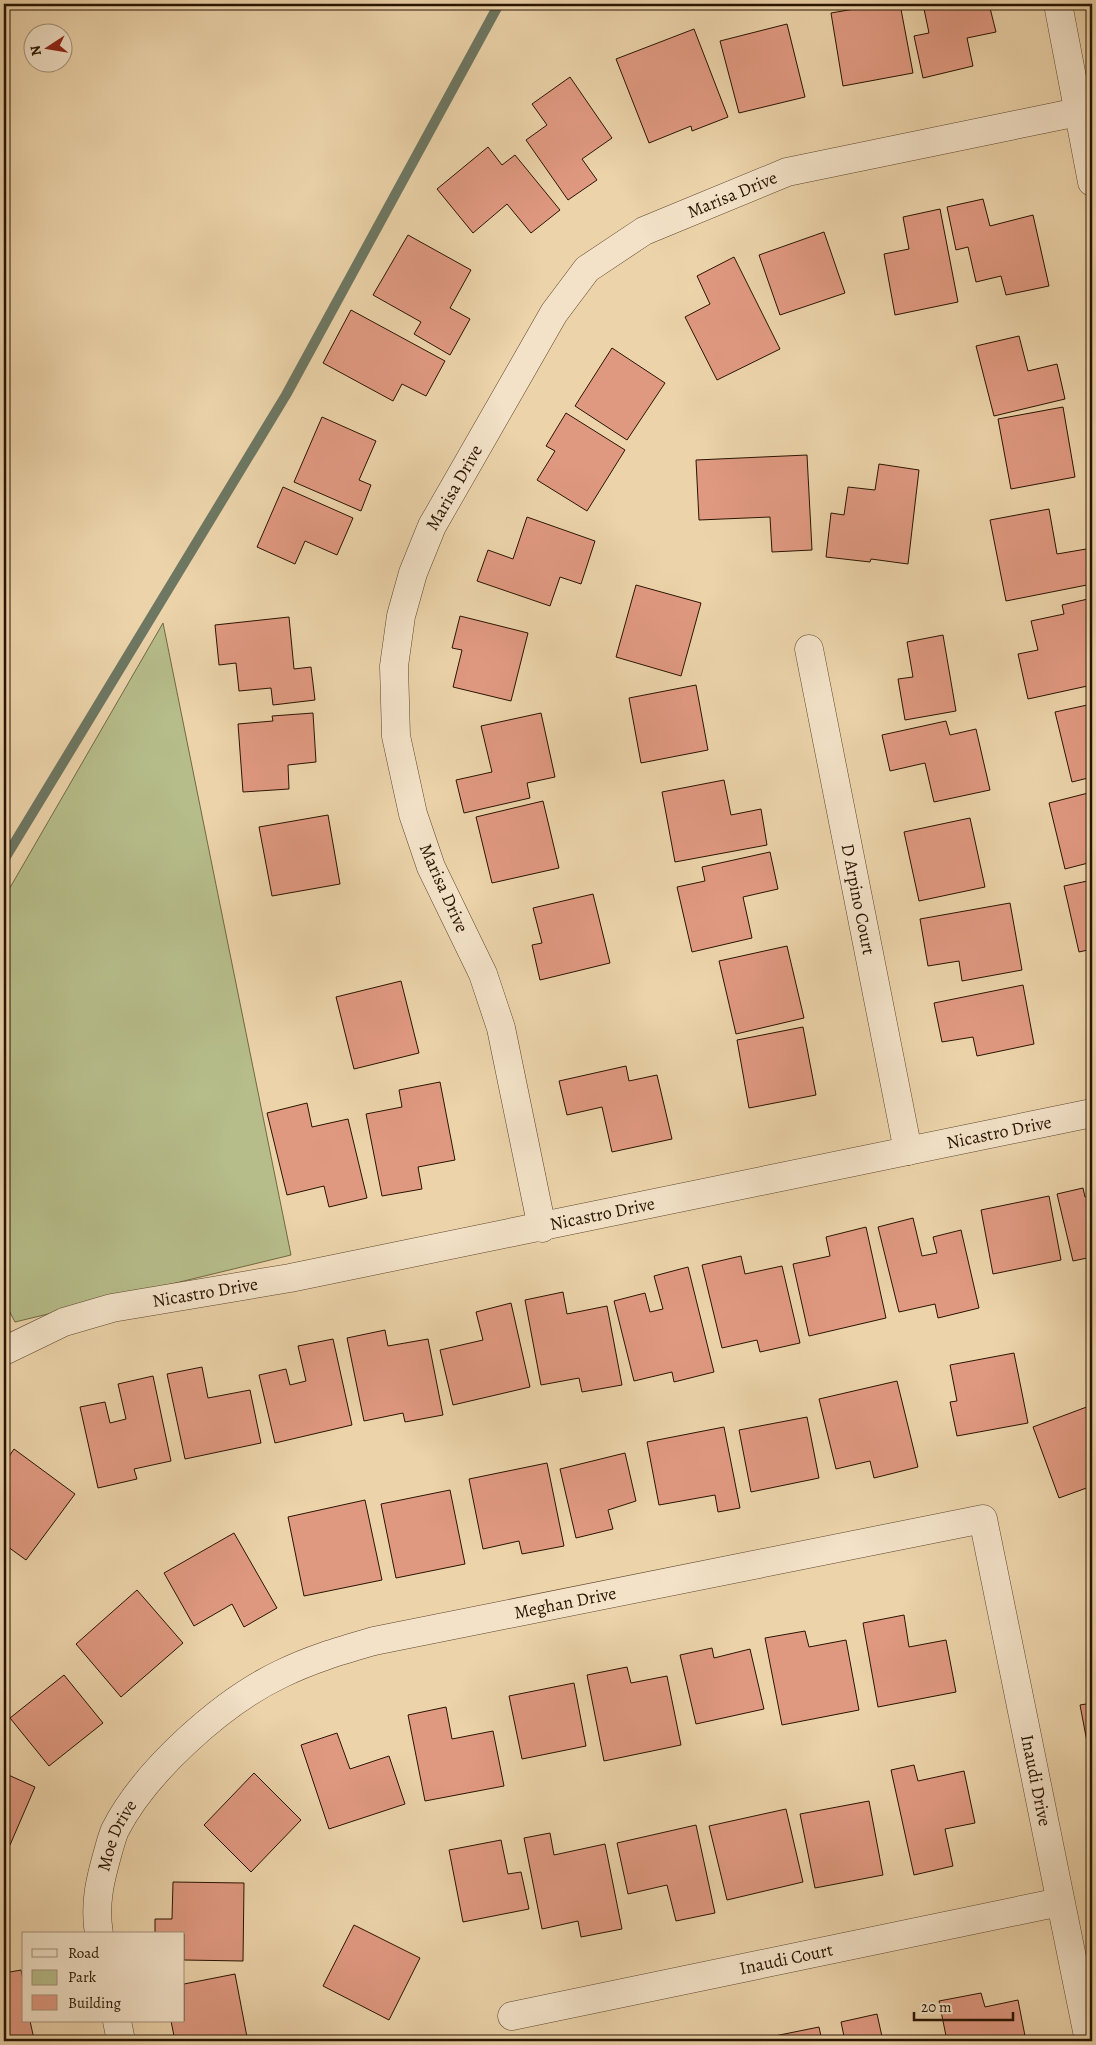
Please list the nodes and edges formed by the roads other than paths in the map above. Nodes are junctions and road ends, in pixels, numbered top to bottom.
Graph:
1 (1058, 4) edge
2 (1078, 112) junction
3 (1092, 182) edge
4 (809, 649) dead end
5 (1092, 1113) edge
6 (908, 1151) junction
7 (542, 1228) junction
8 (4, 1351) edge
9 (983, 1519) joint
10 (175, 1751) joint
11 (1060, 1902) junction
12 (100, 1932) edge
13 (512, 2016) dead end
14 (117, 2022) edge
15 (121, 2041) edge
16 (1089, 2041) edge

1 - 2 street
2 - 3 street
2 - 7 street, Marisa Drive
4 - 6 street, D Arpino Court
5 - 6 street, Nicastro Drive
6 - 7 street, Nicastro Drive
7 - 8 street, Nicastro Drive
9 - 10 street, Meghan Drive
9 - 11 street, Inaudi Drive
10 - 12 street, Moe Drive
11 - 13 street, Inaudi Court
11 - 16 street, Inaudi Drive
14 - 15 street

